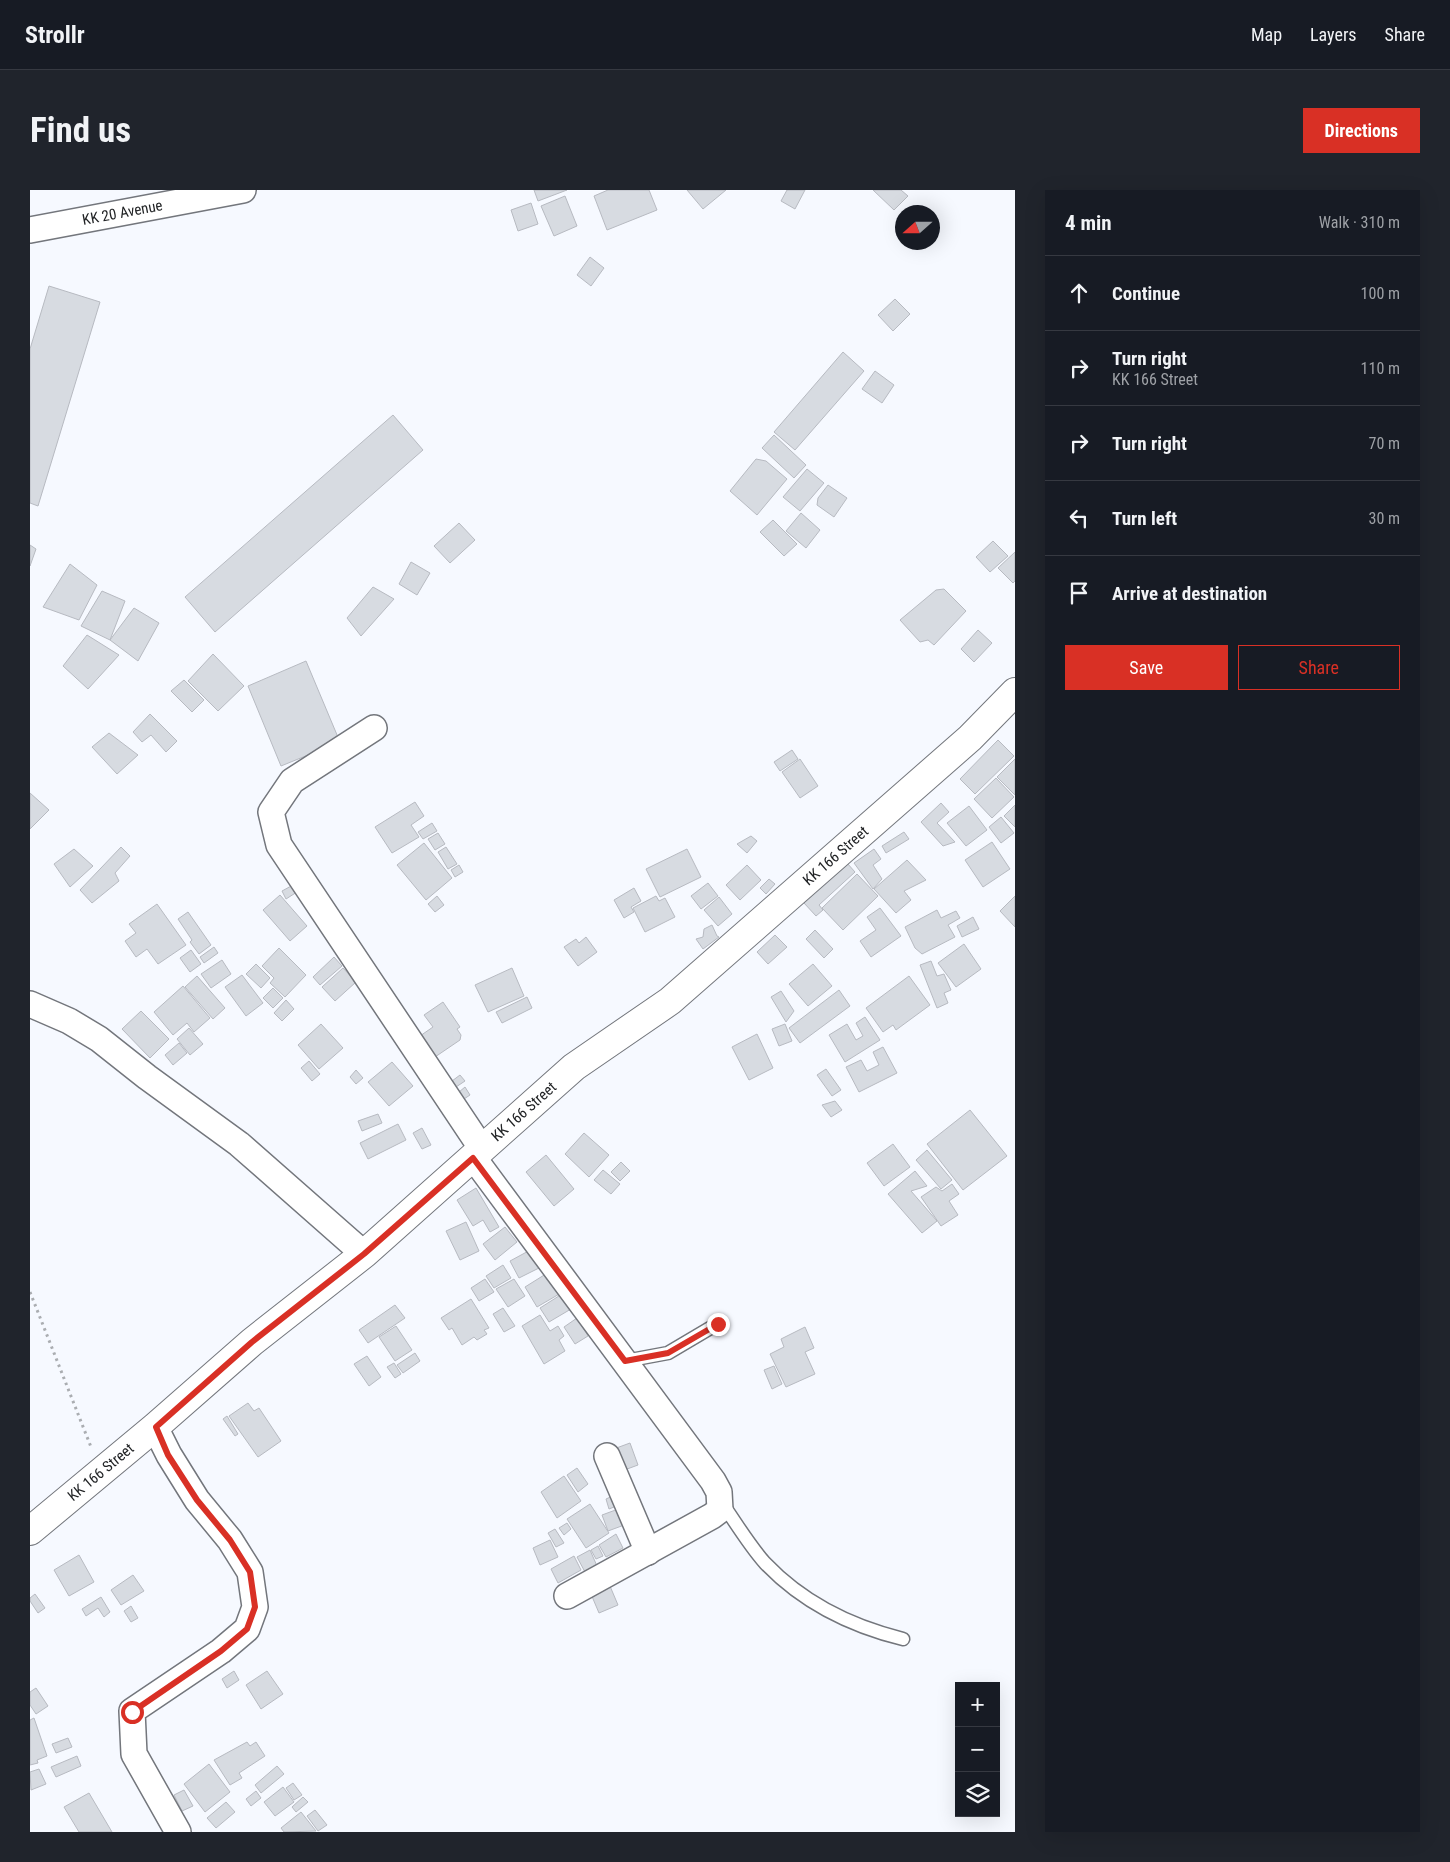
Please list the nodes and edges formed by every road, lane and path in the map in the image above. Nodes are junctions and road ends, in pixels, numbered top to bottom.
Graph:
1 (243, 190) edge
2 (30, 230) edge
3 (1015, 692) edge
4 (374, 728) dead end
5 (30, 1004) edge
6 (477, 1153) junction
7 (364, 1254) junction
8 (30, 1292) edge
9 (718, 1324) dead end
10 (625, 1361) junction
11 (156, 1427) junction
12 (607, 1456) dead end
13 (101, 1472) junction
14 (721, 1501) junction
15 (30, 1531) edge
16 (648, 1552) junction
17 (567, 1596) dead end
18 (903, 1639) dead end
19 (178, 1832) edge

1 - 2 street, KK 20 Avenue
3 - 6 street, KK 166 Street
4 - 6 street
5 - 7 street
6 - 7 street, KK 166 Street
6 - 10 street
7 - 11 street, KK 166 Street
8 - 13 path
9 - 10 lane
10 - 14 street
11 - 13 street, KK 166 Street
11 - 19 street
12 - 16 street
13 - 15 street, KK 166 Street
14 - 16 street
14 - 18 lane
16 - 17 street

